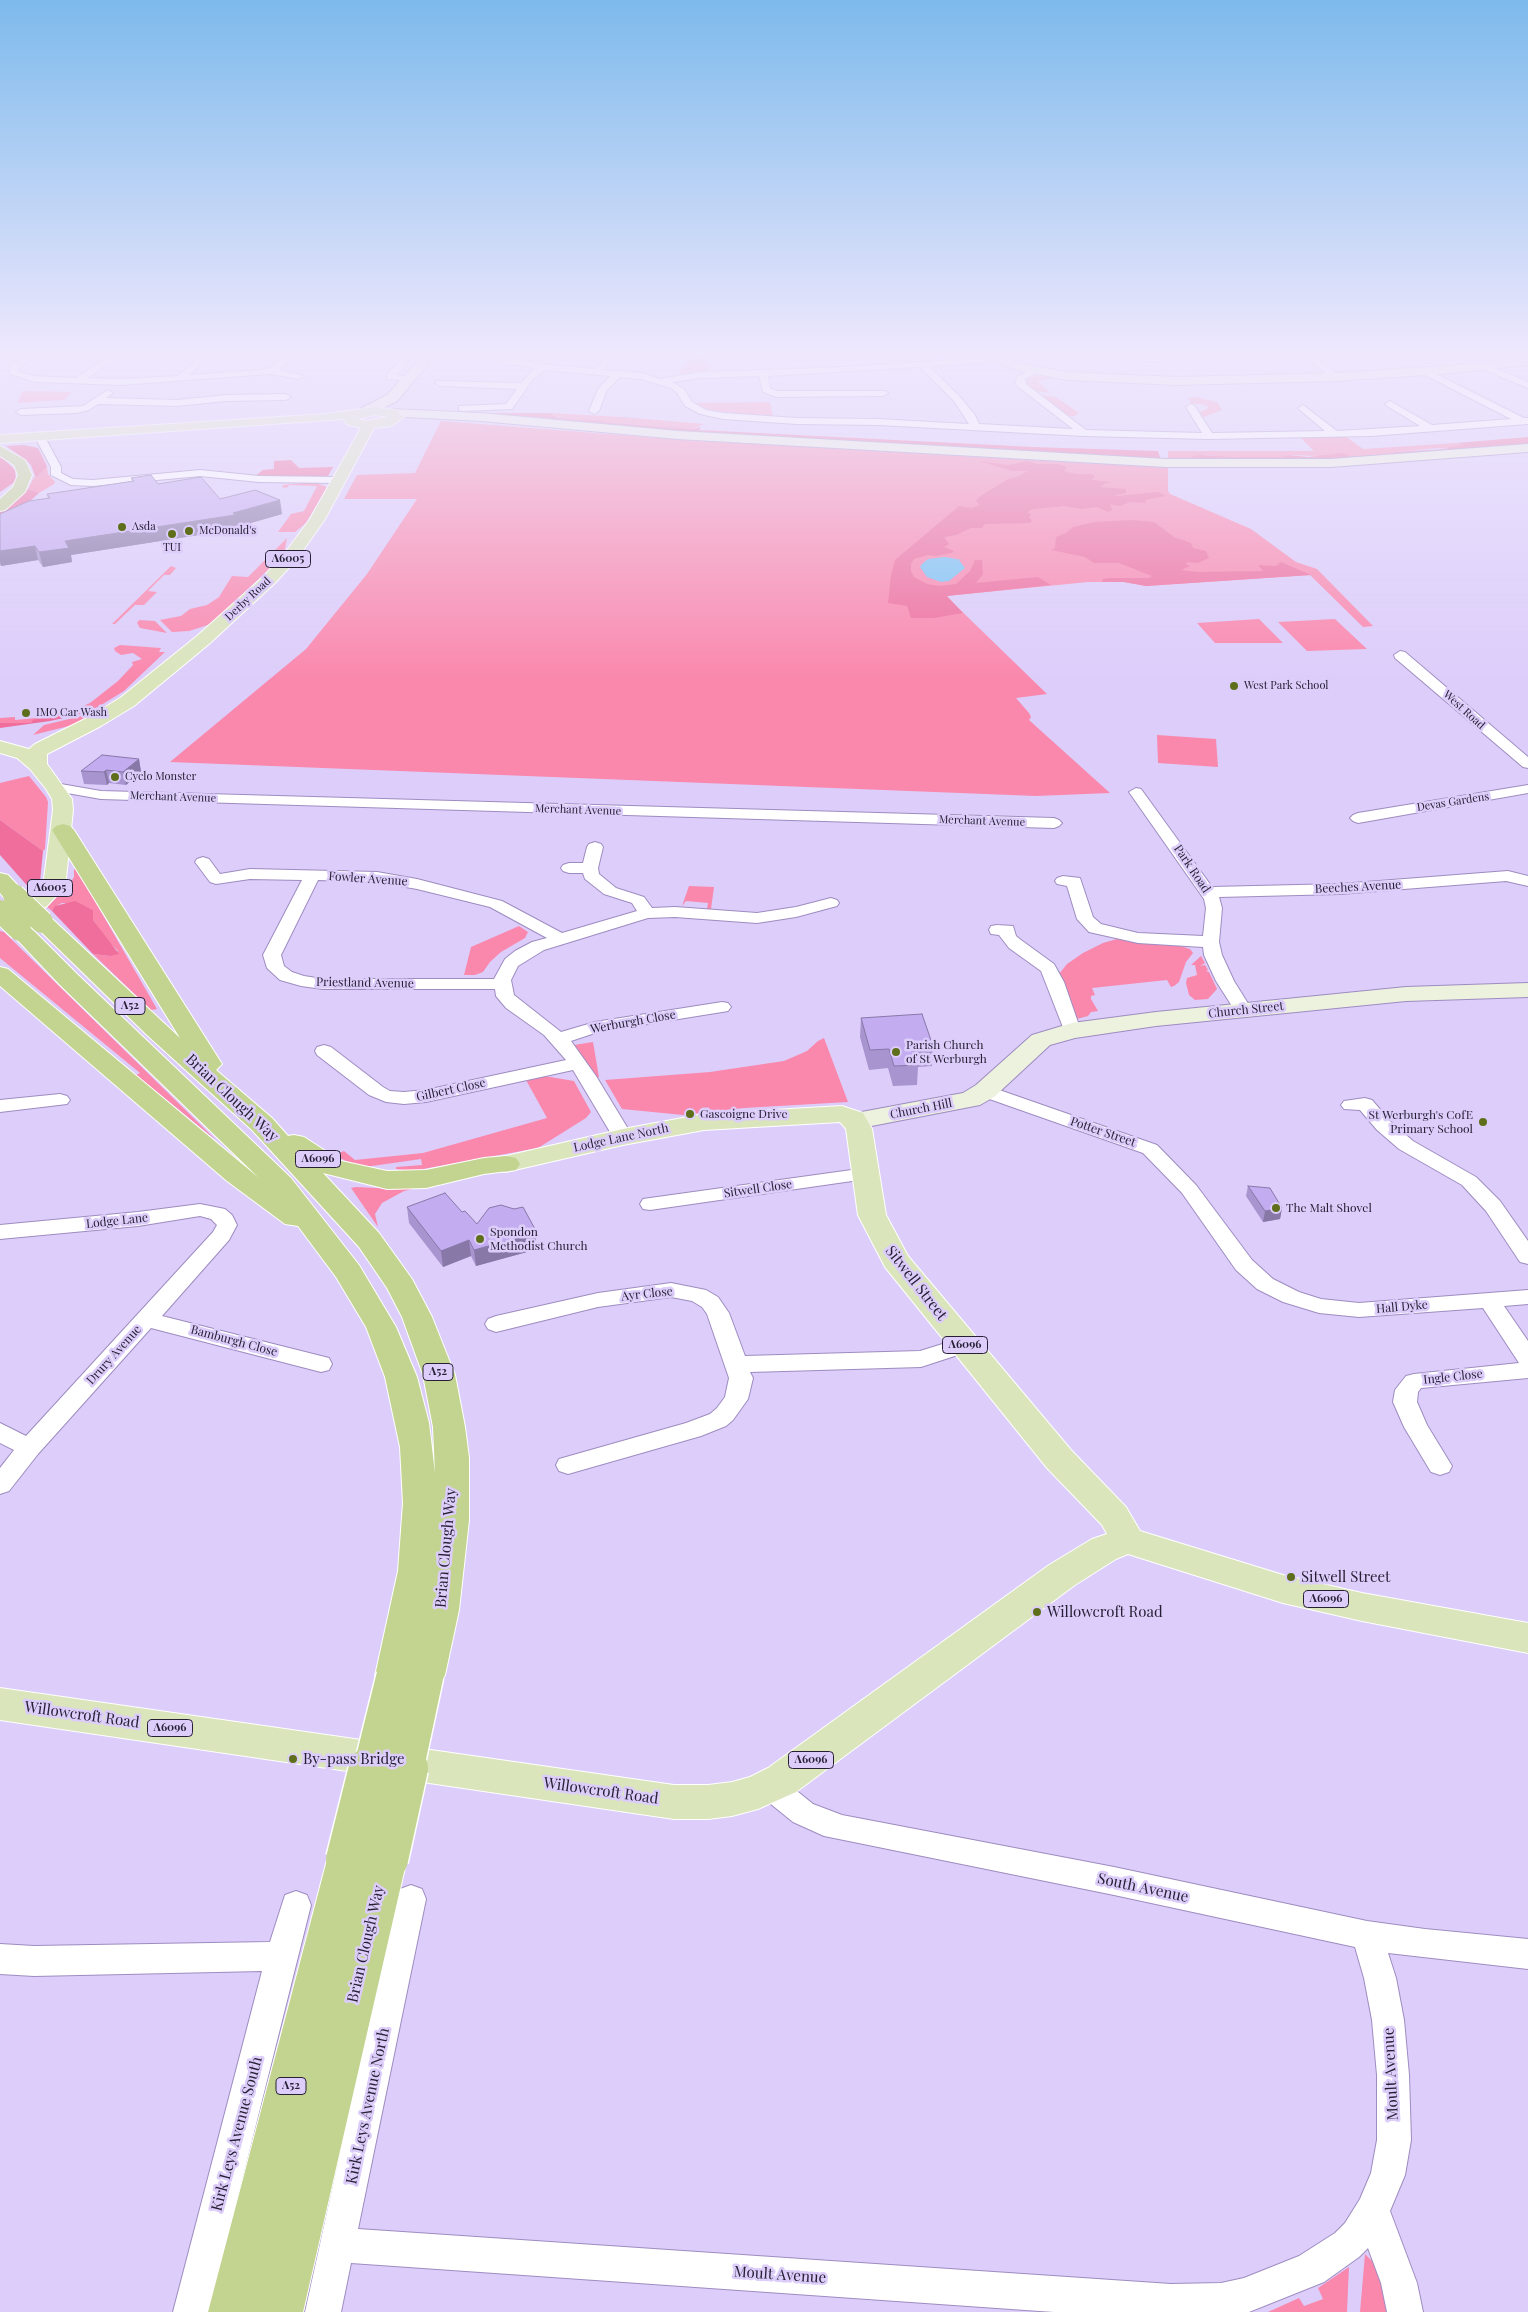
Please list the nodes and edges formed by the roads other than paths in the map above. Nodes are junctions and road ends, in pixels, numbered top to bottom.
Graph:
1 (21, 464) edge
2 (54, 464) edge
3 (345, 464) edge
4 (339, 480) junction
5 (0, 507) edge
6 (1400, 655) dead end
7 (107, 715) junction
8 (0, 746) edge
9 (1528, 764) edge
10 (37, 765) junction
11 (54, 787) junction
12 (1528, 790) edge
13 (1136, 792) dead end
14 (102, 795) junction
15 (1362, 811) dead end
16 (63, 820) junction
17 (1054, 823) dead end
18 (595, 847) dead end
19 (203, 862) dead end
20 (569, 868) dead end
21 (590, 868) junction
22 (1528, 870) edge
23 (312, 876) junction
24 (1508, 876) junction
25 (1063, 881) dead end
26 (1528, 881) edge
27 (1208, 892) junction
28 (5, 895) edge
29 (831, 903) dead end
30 (647, 913) junction
31 (10, 924) edge
32 (998, 930) dead end
33 (560, 939) junction
34 (1211, 942) junction
35 (0, 974) edge
36 (502, 984) junction
37 (1528, 990) edge
38 (1243, 1010) junction
39 (715, 1012) dead end
40 (1072, 1031) junction
41 (559, 1039) junction
42 (336, 1054) dead end
43 (577, 1063) junction
44 (221, 1086) junction
45 (985, 1091) junction
46 (60, 1100) dead end
47 (0, 1106) edge
48 (1351, 1106) dead end
49 (856, 1122) junction
50 (262, 1124) junction
51 (623, 1137) junction
52 (506, 1164) joint
53 (866, 1174) junction
54 (650, 1204) dead end
55 (227, 1225) joint
56 (318, 1231) junction
57 (0, 1232) edge
58 (1528, 1257) edge
59 (1279, 1292) joint
60 (1528, 1297) edge
61 (1489, 1300) junction
62 (146, 1318) junction
63 (511, 1325) dead end
64 (965, 1345) junction
65 (1528, 1358) edge
66 (321, 1364) dead end
67 (738, 1364) junction
68 (1528, 1370) edge
69 (0, 1432) edge
70 (29, 1448) junction
71 (580, 1456) dead end
72 (1440, 1466) dead end
73 (0, 1485) edge
74 (1128, 1541) junction
75 (1528, 1638) edge
76 (410, 1675) junction
77 (0, 1704) edge
78 (773, 1785) junction
79 (367, 1859) junction
80 (411, 1899) dead end
81 (296, 1905) dead end
82 (1367, 1935) junction
83 (1528, 1954) edge
84 (282, 1956) junction
85 (0, 1959) edge
86 (1372, 2212) junction
87 (339, 2245) junction
88 (1224, 2307) edge
89 (190, 2312) edge
90 (233, 2312) edge
91 (278, 2312) edge
92 (324, 2312) edge
93 (1405, 2312) edge

1 - 5 highway
2 - 4 street
3 - 4 main road, Derby Road / A6005
4 - 7 main road, Derby Road / A6005
6 - 9 street, West Road
7 - 8 main road, Derby Road / A6005
7 - 10 main road, Derby Road / A6005
8 - 10 main road
10 - 11 main road
11 - 14 street, Merchant Avenue
11 - 16 main road
12 - 15 street, Devas Gardens
13 - 27 street, Park Road
14 - 16 street, Merchant Avenue
14 - 17 street, Merchant Avenue
16 - 31 main road, A6005
16 - 44 highway
18 - 21 street
19 - 23 street, Fowler Avenue
20 - 21 street
21 - 30 street
22 - 24 street, Beeches Avenue
23 - 33 street, Fowler Avenue
23 - 36 street, Priestland Avenue
24 - 26 street, Beeches Avenue
24 - 27 street, Beeches Avenue
25 - 34 street
27 - 34 street, Park Road
28 - 31 highway, Brian Clough Way / A52, bridge
28 - 44 highway, Brian Clough Way / A52, bridge
29 - 30 street
30 - 33 street
31 - 56 highway, Brian Clough Way / A52
32 - 40 street
33 - 36 street
34 - 38 street, Park Road
35 - 56 highway
36 - 41 street
37 - 38 street, Church Street
38 - 40 street, Church Street
39 - 41 street, Werburgh Close
40 - 45 street, Church Street
41 - 43 street
42 - 43 street, Gilbert Close
43 - 51 street
44 - 50 highway, Brian Clough Way / A52
45 - 49 street, Church Hill
45 - 59 street, Potter Street
46 - 47 street
48 - 58 street
49 - 51 main road, Lodge Lane North / A6096
49 - 53 main road, Sitwell Street / A6096
50 - 52 highway, A6096
50 - 76 highway, Brian Clough Way / A52
51 - 52 main road, Lodge Lane North / A6096
53 - 54 street, Sitwell Close
53 - 64 main road, Sitwell Street / A6096
55 - 57 street, Lodge Lane
55 - 62 street, Drury Avenue
56 - 76 highway, Brian Clough Way / A52
59 - 61 street, Hall Dyke
60 - 61 street, Hall Dyke
61 - 65 street
62 - 66 street, Bamburgh Close
62 - 70 street, Drury Avenue
63 - 67 street, Ayr Close
64 - 67 street
64 - 74 main road, Sitwell Street / A6096
67 - 71 street, Ayr Close
68 - 72 street, Ingle Close
69 - 70 street
70 - 73 street, Drury Avenue
74 - 75 main road, A6096
74 - 78 main road, Willowcroft Road / A6096
76 - 79 highway, Brian Clough Way / A52, bridge
77 - 78 main road, Willowcroft Road / A6096
78 - 82 street, South Avenue
79 - 90 highway, Brian Clough Way / A52
79 - 91 highway, Brian Clough Way / A52
80 - 87 street, Kirk Leys Avenue North
81 - 84 street, Kirk Leys Avenue South
82 - 83 street, South Avenue
82 - 86 street, Moult Avenue
84 - 85 street
84 - 89 street, Kirk Leys Avenue South
86 - 88 street, Moult Avenue
86 - 93 street
87 - 88 street, Moult Avenue
87 - 92 street, Kirk Leys Avenue North

